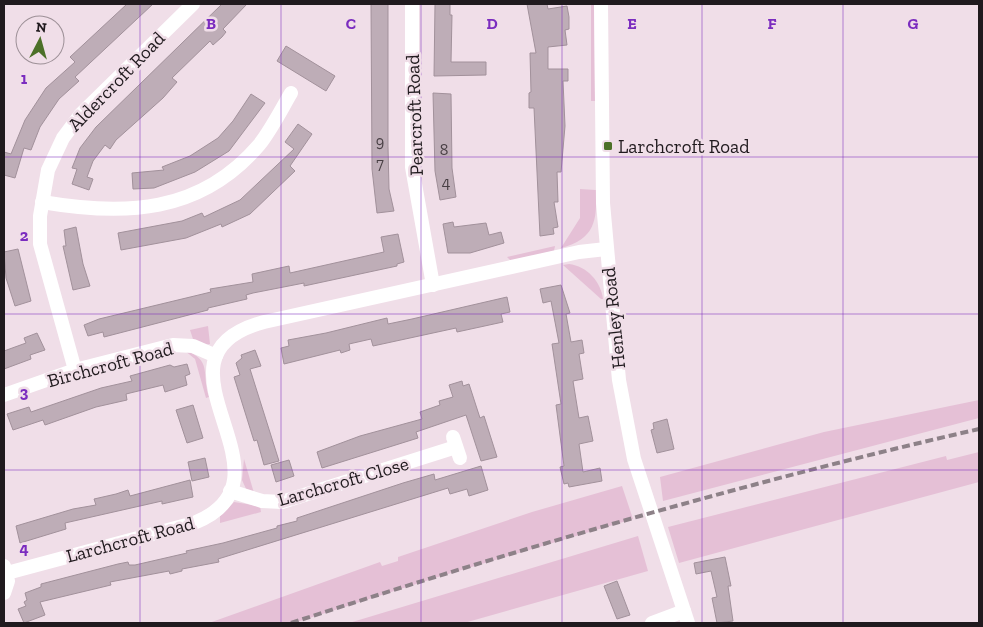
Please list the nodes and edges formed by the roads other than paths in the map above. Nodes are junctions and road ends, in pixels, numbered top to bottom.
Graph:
1 (193, 4) edge
2 (412, 4) edge
3 (601, 4) edge
4 (291, 93) dead end
5 (42, 202) junction
6 (606, 248) junction
7 (433, 285) junction
8 (216, 356) junction
9 (75, 370) junction
10 (4, 395) edge
11 (456, 447) dead end
12 (230, 491) junction
13 (5, 569) edge
14 (4, 593) edge
15 (686, 617) edge
16 (652, 623) edge

1 - 5 street, Aldercroft Road
2 - 7 street, Pearcroft Road
3 - 6 street, Henley Road
4 - 5 street
5 - 9 street, Aldercroft Road
6 - 7 street
6 - 15 street, Henley Road
7 - 8 street
8 - 9 street, Birchcroft Road
8 - 12 street, Larchcroft Road
9 - 10 street, Birchcroft Road
11 - 12 street, Larchcroft Close
12 - 13 street, Larchcroft Road
13 - 14 street
15 - 16 street

